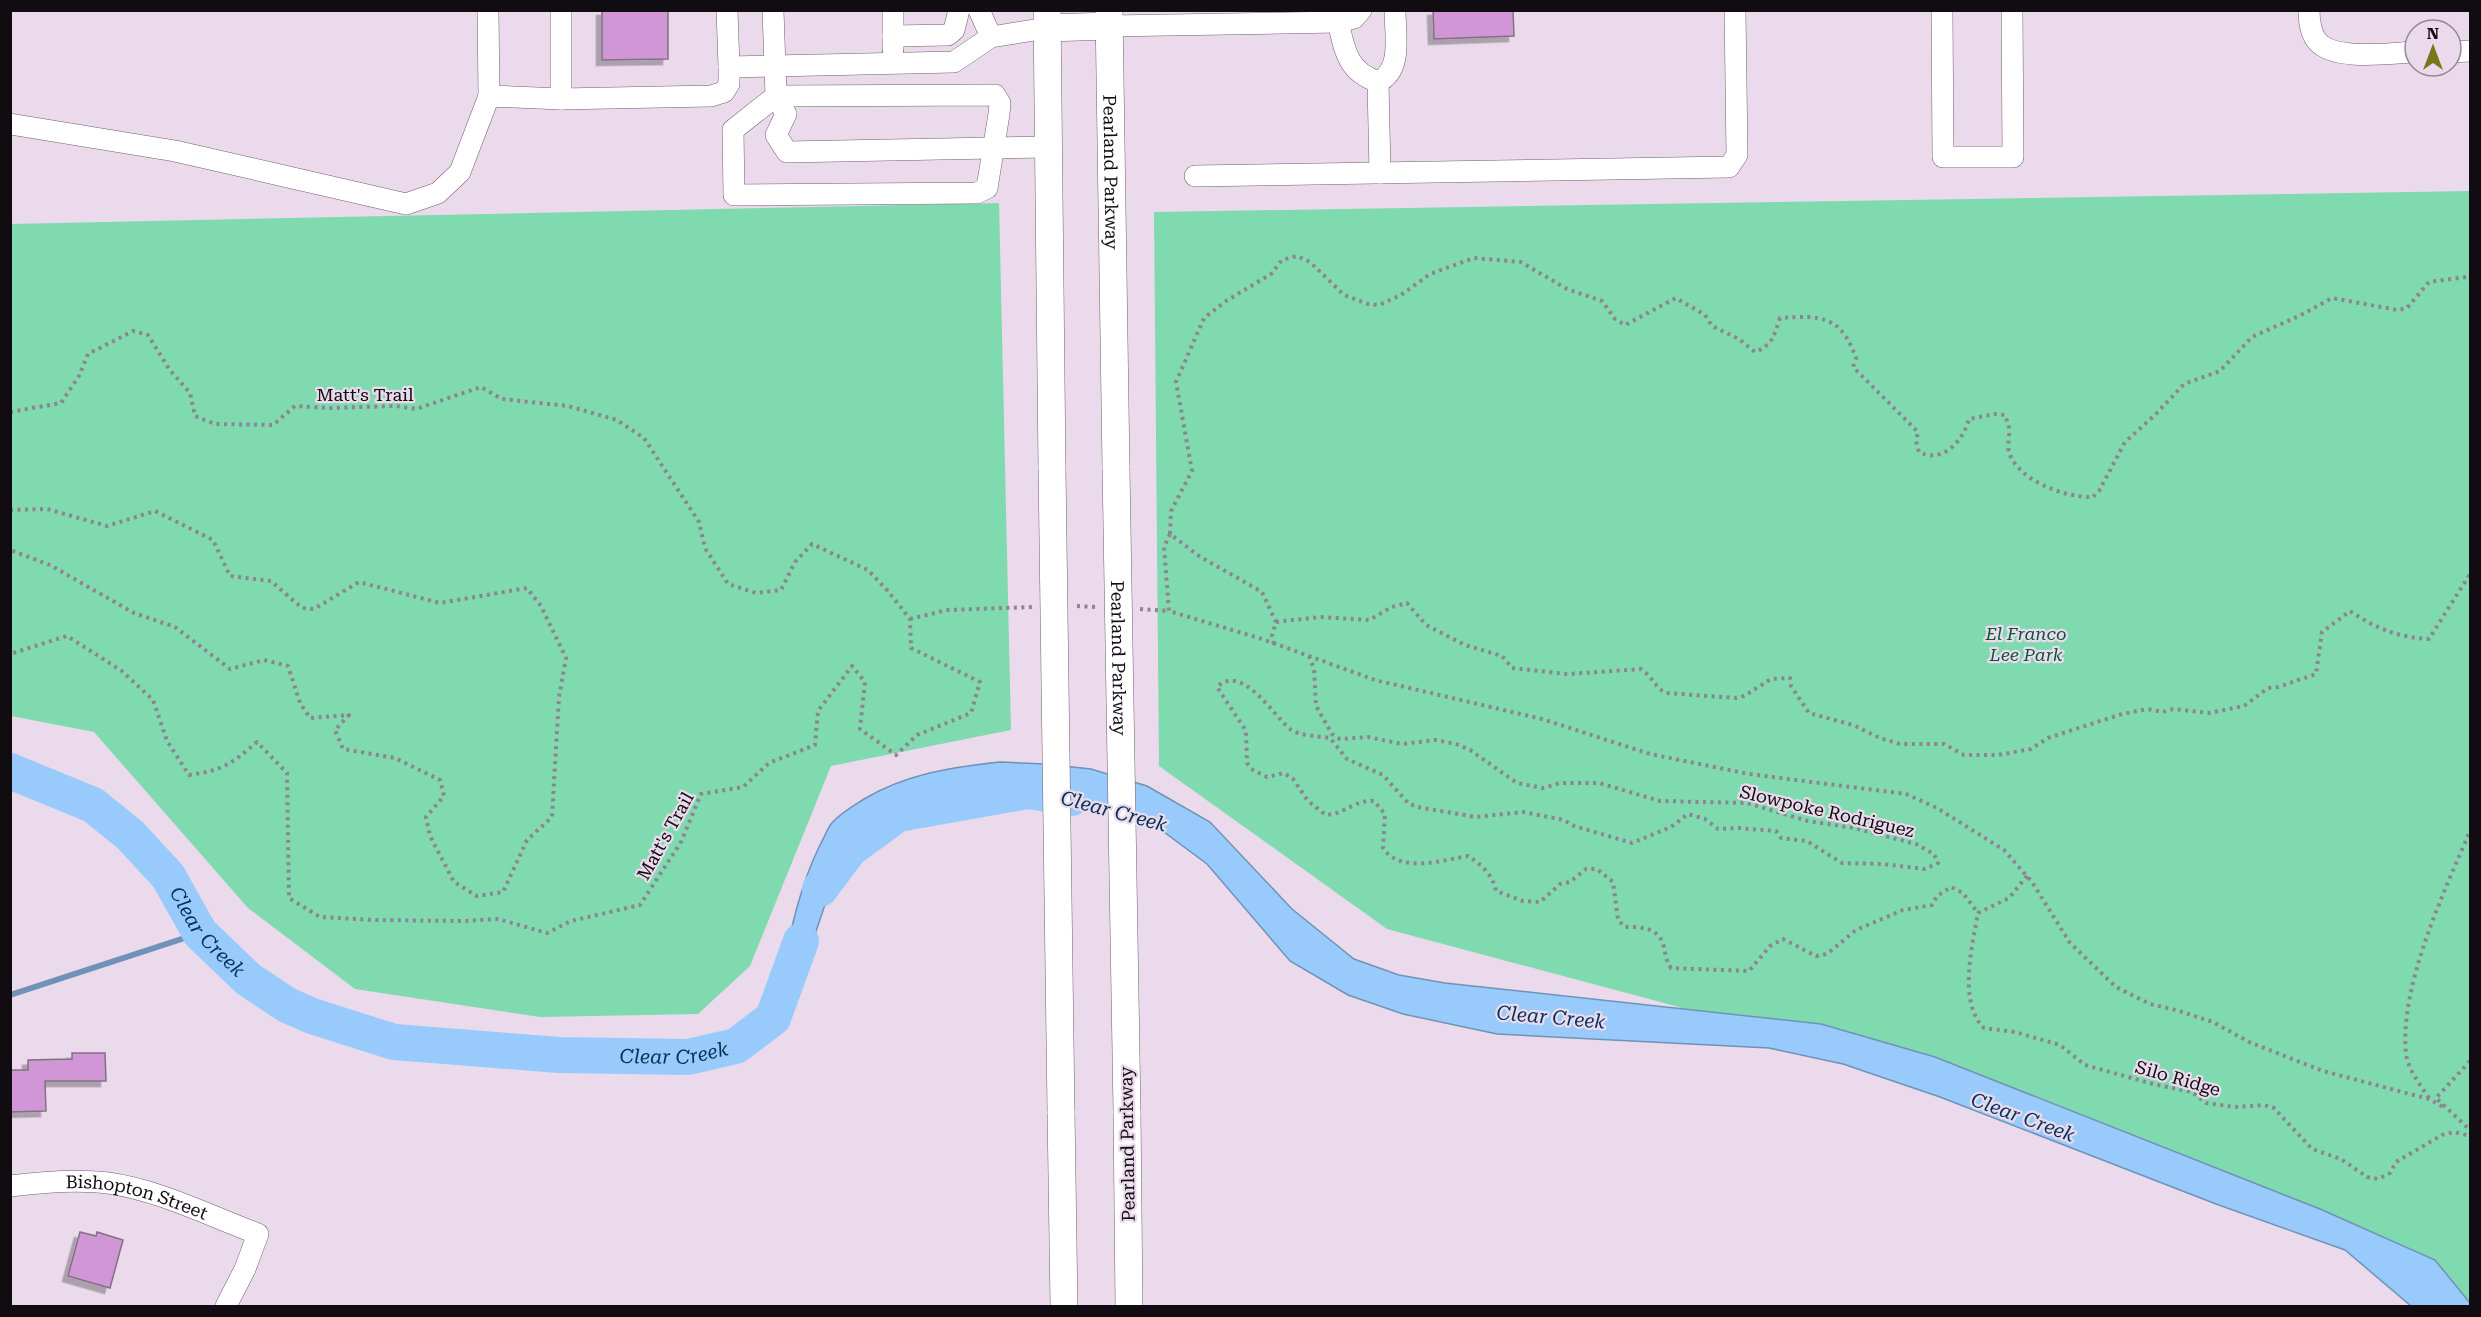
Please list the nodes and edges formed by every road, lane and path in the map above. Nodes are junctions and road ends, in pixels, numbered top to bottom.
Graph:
1 (488, 10) edge
2 (561, 10) edge
3 (727, 10) edge
4 (773, 10) edge
5 (893, 10) edge
6 (958, 10) edge
7 (979, 10) edge
8 (1361, 10) edge
9 (1395, 10) edge
10 (1735, 10) edge
11 (1942, 10) edge
12 (2012, 10) edge
13 (2309, 10) edge
14 (1109, 18) edge
15 (1203, 18) edge
16 (1047, 19) edge
17 (1338, 22) junction
18 (893, 36) junction
19 (992, 38) junction
20 (2403, 52) edge
21 (894, 64) junction
22 (729, 67) junction
23 (774, 67) junction
24 (1378, 82) junction
25 (489, 96) junction
26 (776, 96) junction
27 (561, 99) junction
28 (10, 124) edge
29 (1048, 147) junction
30 (994, 150) junction
31 (1380, 173) junction
32 (1195, 176) dead end
33 (2470, 279) edge
34 (10, 412) edge
35 (10, 510) edge
36 (1170, 534) junction
37 (10, 550) edge
38 (2470, 574) edge
39 (1276, 622) junction
40 (1274, 644) junction
41 (10, 654) edge
42 (1309, 656) junction
43 (2470, 831) edge
44 (2027, 876) junction
45 (1978, 914) junction
46 (2470, 1061) edge
47 (2429, 1099) junction
48 (2445, 1108) junction
49 (2470, 1130) edge
50 (2470, 1136) edge
51 (10, 1186) edge
52 (226, 1306) edge
53 (1064, 1306) edge
54 (1130, 1306) edge

1 - 25 street
2 - 27 street
3 - 22 street
4 - 23 street
5 - 18 street
6 - 18 street
7 - 19 street
8 - 17 street
9 - 24 street
10 - 31 street
11 - 12 street
13 - 20 street
14 - 15 street
14 - 16 main road
14 - 54 main road, Pearland Parkway, bridge
15 - 17 street
16 - 19 street
16 - 29 main road
17 - 24 street
18 - 21 street
19 - 21 street
21 - 23 street
22 - 23 street
22 - 27 street
23 - 26 street
24 - 31 street
25 - 27 street
25 - 28 street
26 - 30 street
26 - 30 street
26 - 30 street
29 - 30 street
29 - 53 main road, bridge
31 - 32 street
33 - 36 path
34 - 41 path, Matt's Trail
35 - 37 path
36 - 39 path
36 - 40 path
38 - 39 path
39 - 40 path
40 - 42 path
42 - 44 path
42 - 45 path, Slowpoke Rodriguez
43 - 47 path
44 - 45 path
44 - 47 path
45 - 50 path, Silo Ridge
46 - 48 path
47 - 48 path
48 - 49 path
51 - 52 street, Bishopton Street

